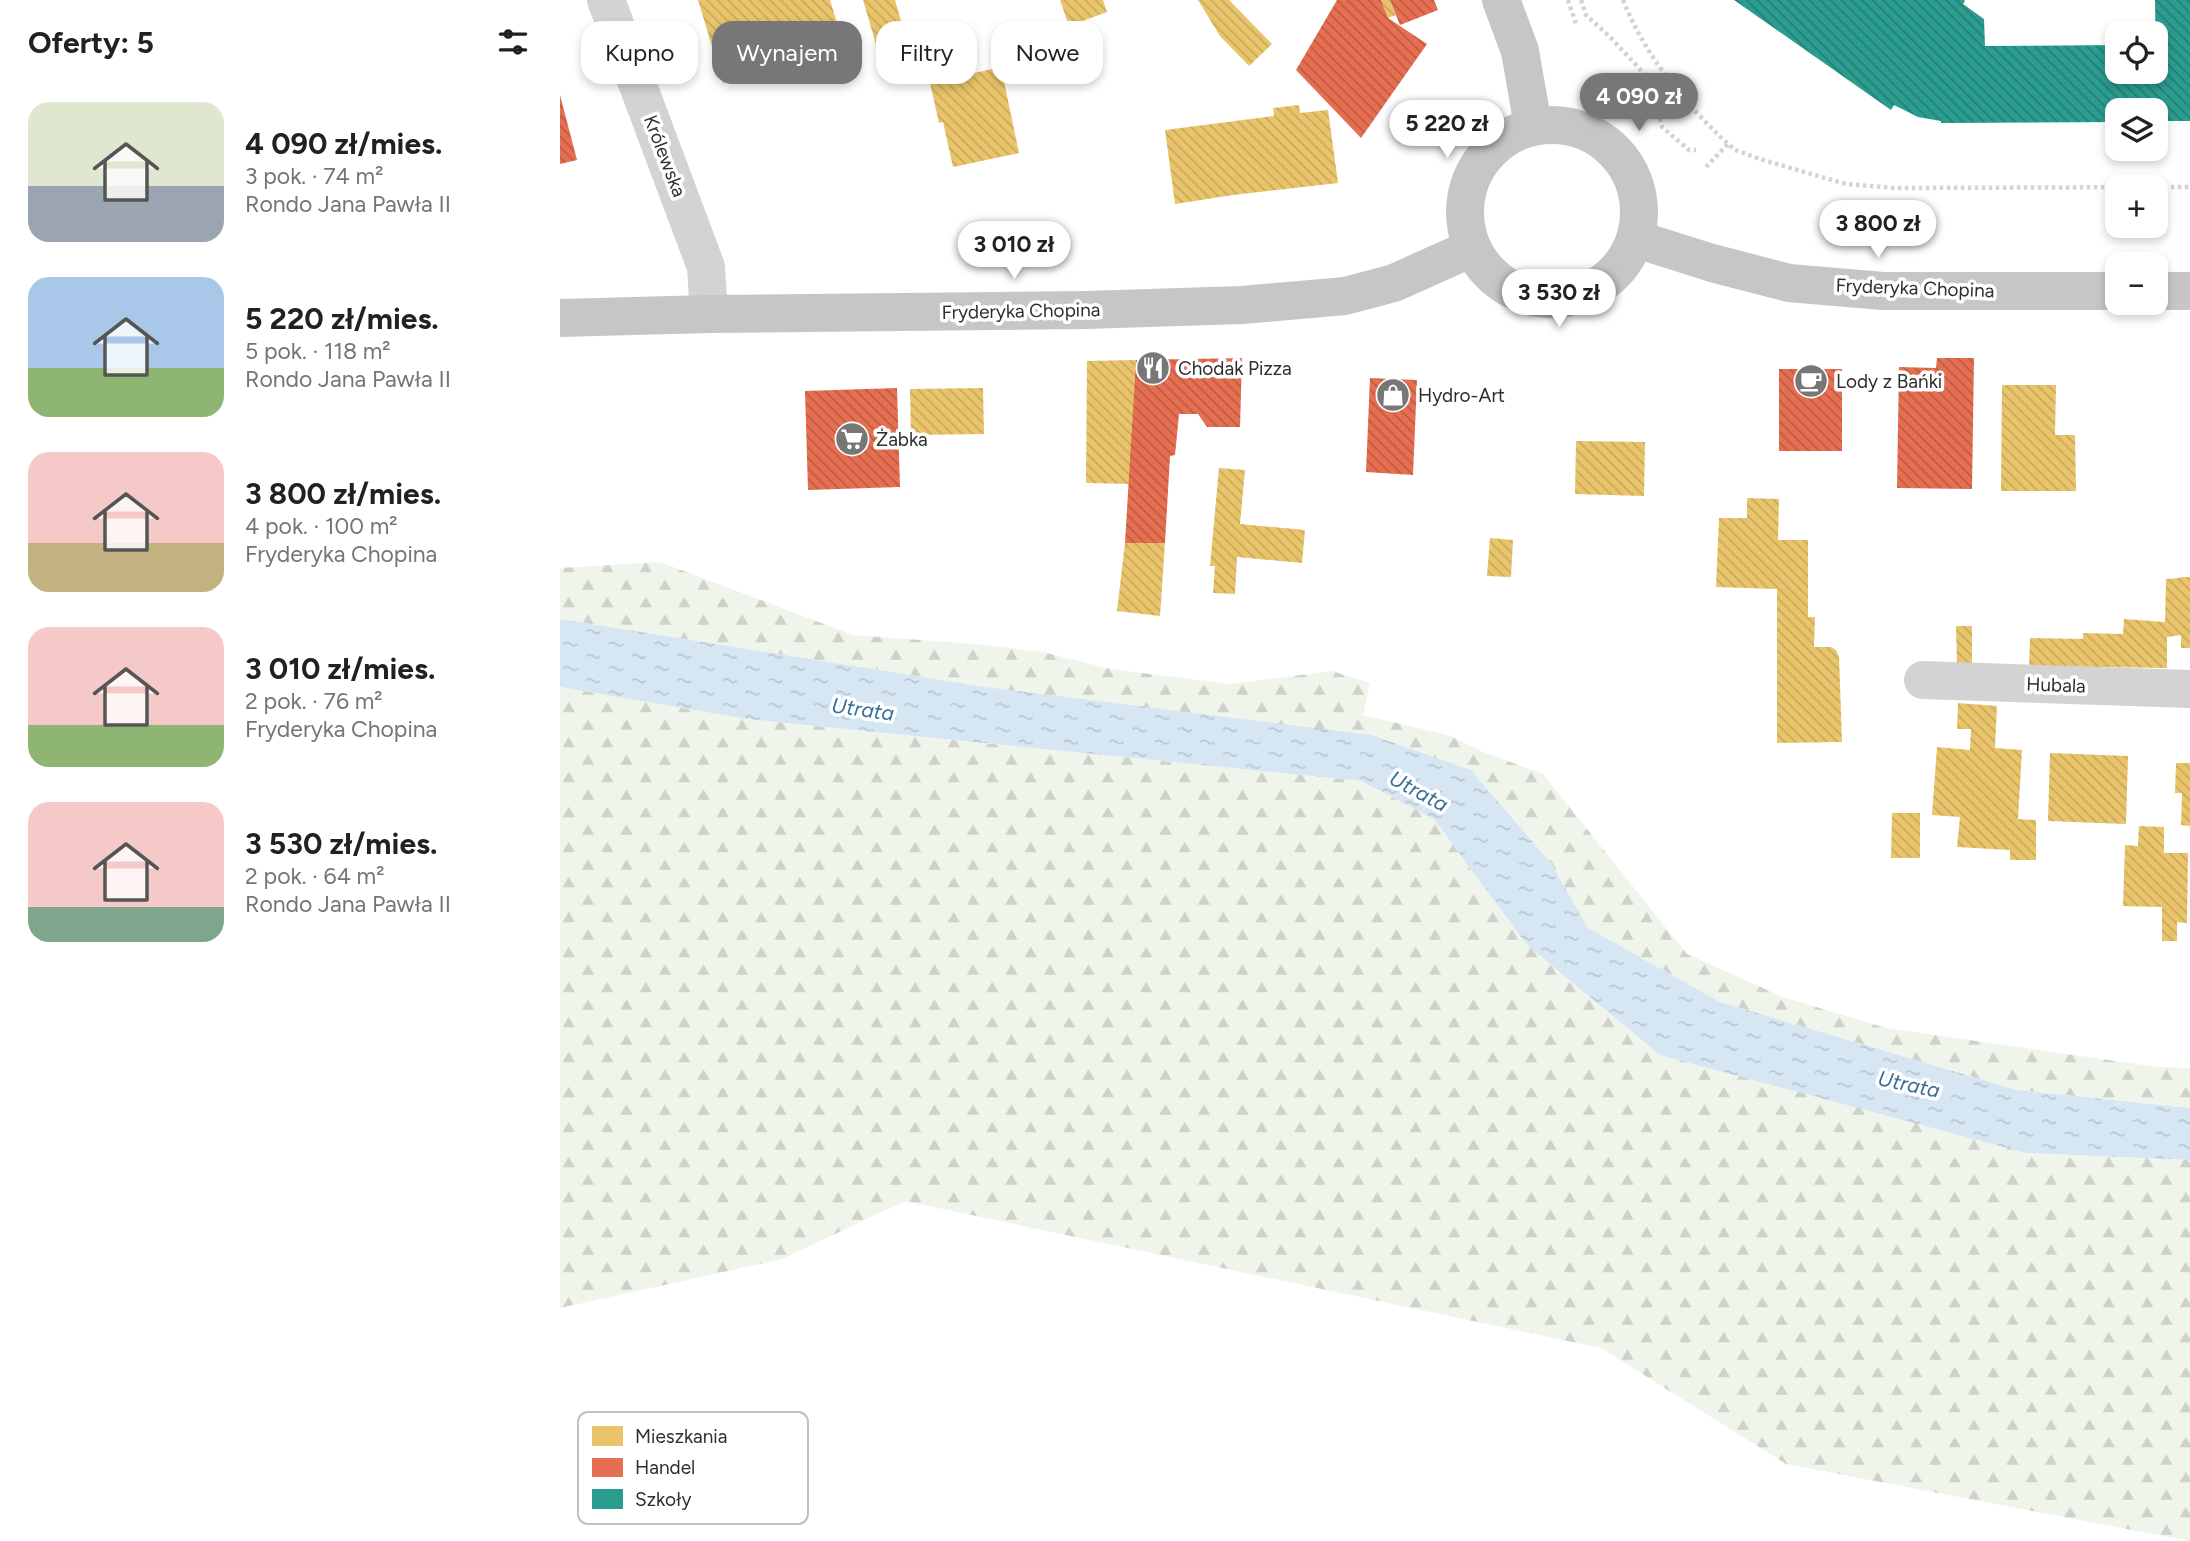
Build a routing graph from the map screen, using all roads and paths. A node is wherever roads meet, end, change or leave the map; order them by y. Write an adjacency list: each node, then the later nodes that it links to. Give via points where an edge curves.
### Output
1 (606, 0): 17 (street, Królewska, via 706,267)
2 (1501, 0): 7 (main road, via 1520,51)
3 (1568, 0): 6 (path)
4 (1581, 0): 9 (path, via 1586,15 1651,81 1662,127 1689,150)
5 (1623, 0): 8 (path, via 1668,80)
6 (1576, 24)
7 (1532, 126): 12 (main road, via 1578,128 1617,153 1638,193); 13 (main road, via 1498,143 1474,173 1464,210)
8 (1728, 145): 10 (path); 11 (path, via 1846,184 1895,188)
9 (1696, 150)
10 (1706, 167)
11 (2190, 187)
12 (1636, 239): 13 (main road, via 1614,274 1597,287 1557,299 1516,291 1483,266); 14 (main road, Fryderyka Chopina, via 1789,283 1883,290)
13 (1472, 248): 17 (main road, Fryderyka Chopina, via 1394,283 1345,296 1242,305)
14 (2105, 291)
15 (2168, 291): 16 (main road)
16 (2190, 291)
17 (709, 314): 18 (main road, Fryderyka Chopina)
18 (560, 318)
19 (1923, 680): 20 (street, Hubala)
20 (2190, 689)

